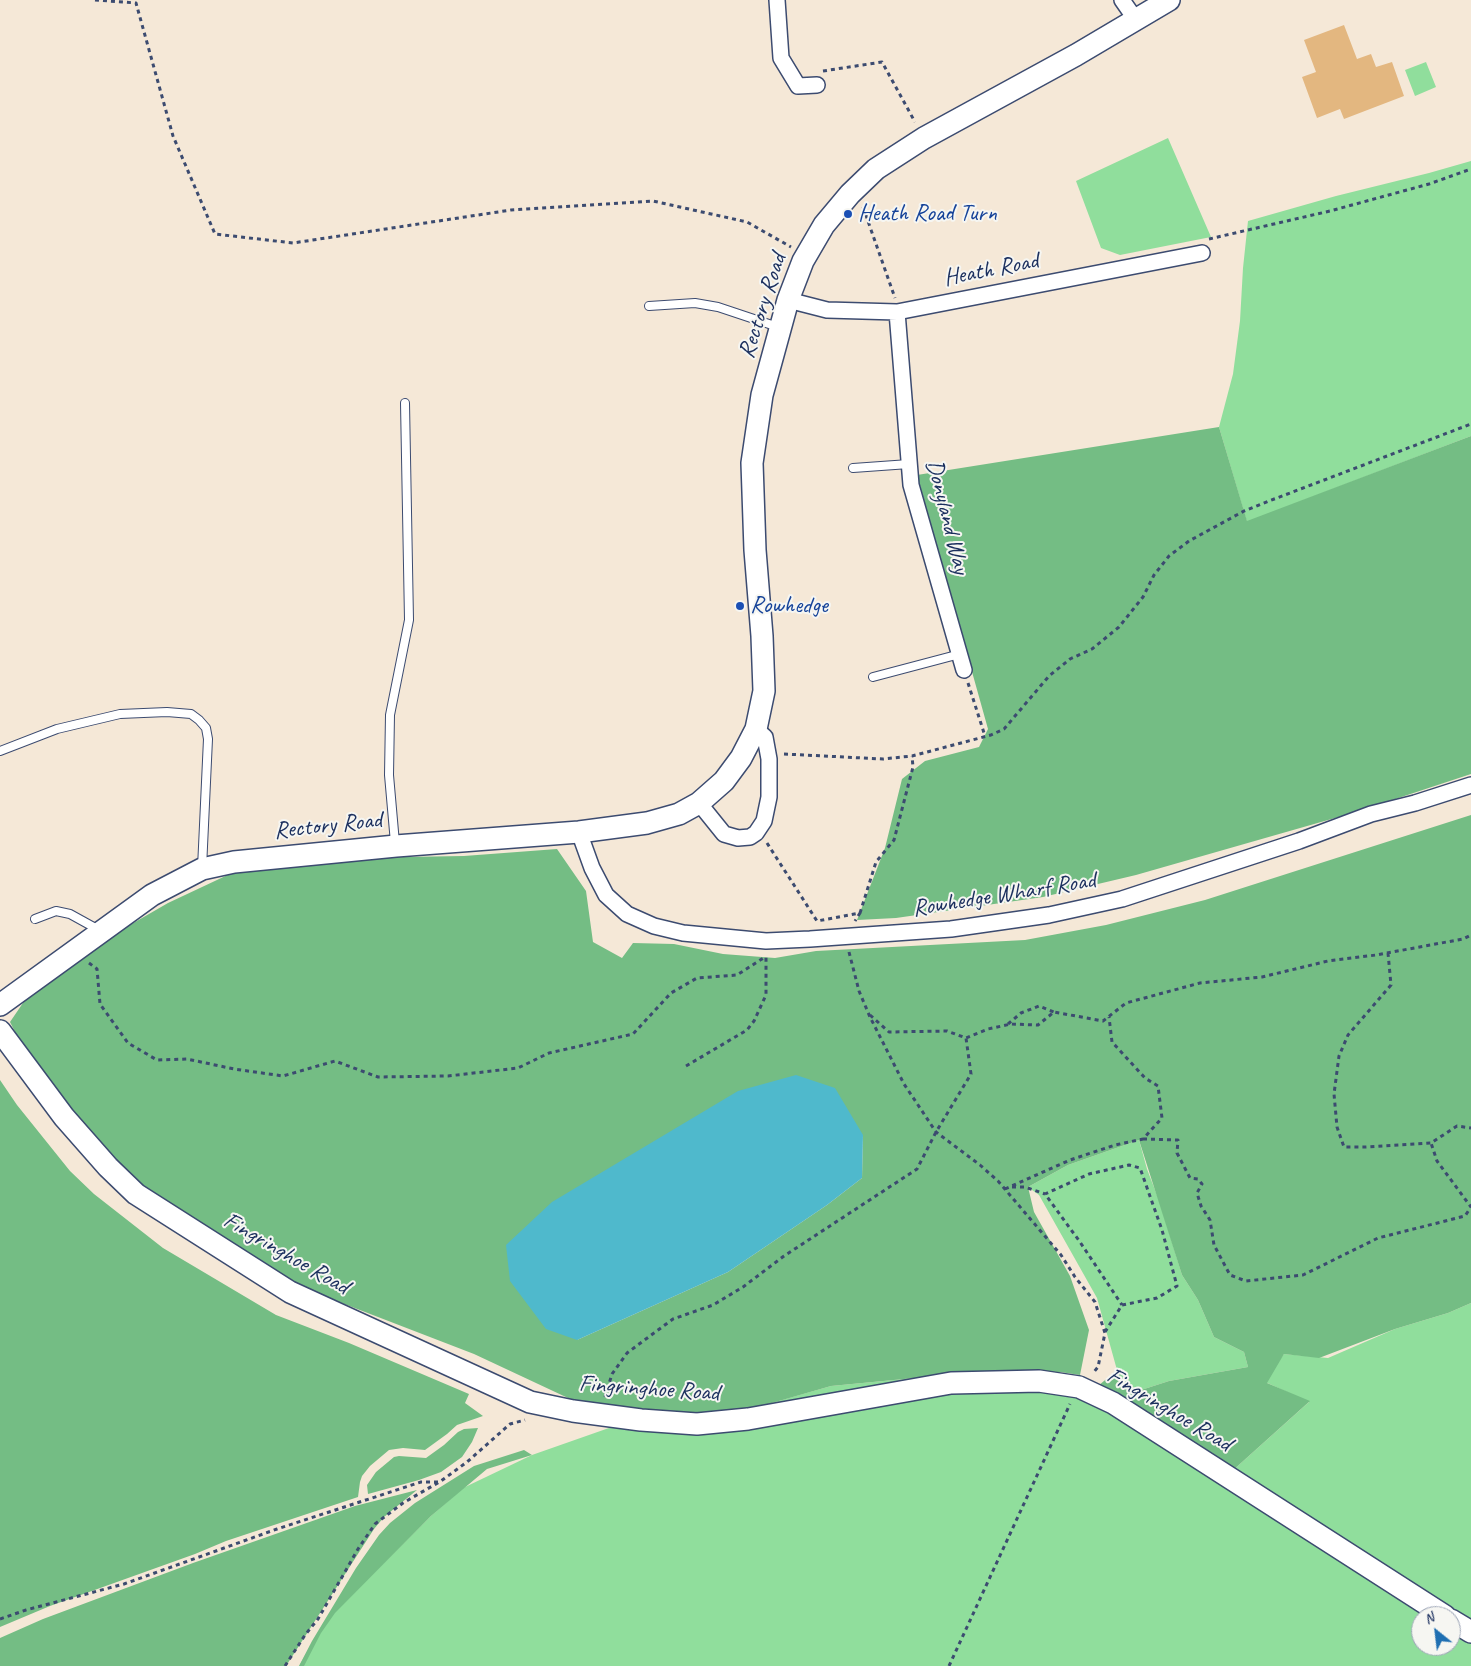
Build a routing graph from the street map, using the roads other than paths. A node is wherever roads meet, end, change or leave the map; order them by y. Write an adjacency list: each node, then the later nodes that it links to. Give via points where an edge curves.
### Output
1 (777, 0): 6 (street, via 781,58)
2 (1122, 0): 4 (street)
3 (1169, 0): 4 (street, Rectory Road)
4 (1136, 20): 9 (street, Rectory Road, via 924,138 876,170 824,225 806,256)
5 (817, 85): 6 (street)
6 (798, 86): 7 (street)
7 (791, 100)
8 (1202, 253): 11 (street, Heath Road)
9 (788, 300): 11 (street, Heath Road, via 827,310); 12 (street, Rectory Road)
10 (649, 306): 12 (lane, via 702,304)
11 (899, 312): 14 (street, Donyland Way)
12 (780, 328): 19 (street, Rectory Road, via 762,395 752,463 764,691)
13 (405, 403): 24 (lane, via 409,620 390,715 389,775)
14 (909, 464): 15 (lane); 16 (street, Donyland Way, via 911,485)
15 (854, 468)
16 (960, 654): 17 (street, Donyland Way); 18 (lane)
17 (964, 670)
18 (874, 677)
19 (756, 729): 22 (street, Rectory Road, via 724,781); 22 (street, via 765,737 769,797 764,821 758,830 750,837 724,834)
20 (0, 751): 25 (lane, via 58,729 120,714 191,714 206,728 208,739)
21 (1471, 786): 23 (street, Rowhedge Wharf Road, via 1371,814 1299,842 1122,899 1050,915 951,929 851,937 766,941 683,933 654,926 627,914 606,895)
22 (699, 803): 23 (street, Rectory Road, via 678,814 647,823)
23 (579, 832): 24 (street, Rectory Road)
24 (396, 846): 25 (street, Rectory Road, via 234,862)
25 (202, 869): 27 (street, Rectory Road, via 152,895)
26 (35, 919): 27 (lane, via 56,911 70,914)
27 (103, 932): 28 (street, Rectory Road)
28 (0, 1005)
29 (0, 1031): 30 (street, Fingringhoe Road, via 64,1117 136,1194 290,1292 530,1402 602,1415 697,1424 748,1419 951,1383 1039,1381 1079,1387 1113,1403)
30 (1429, 1606)

